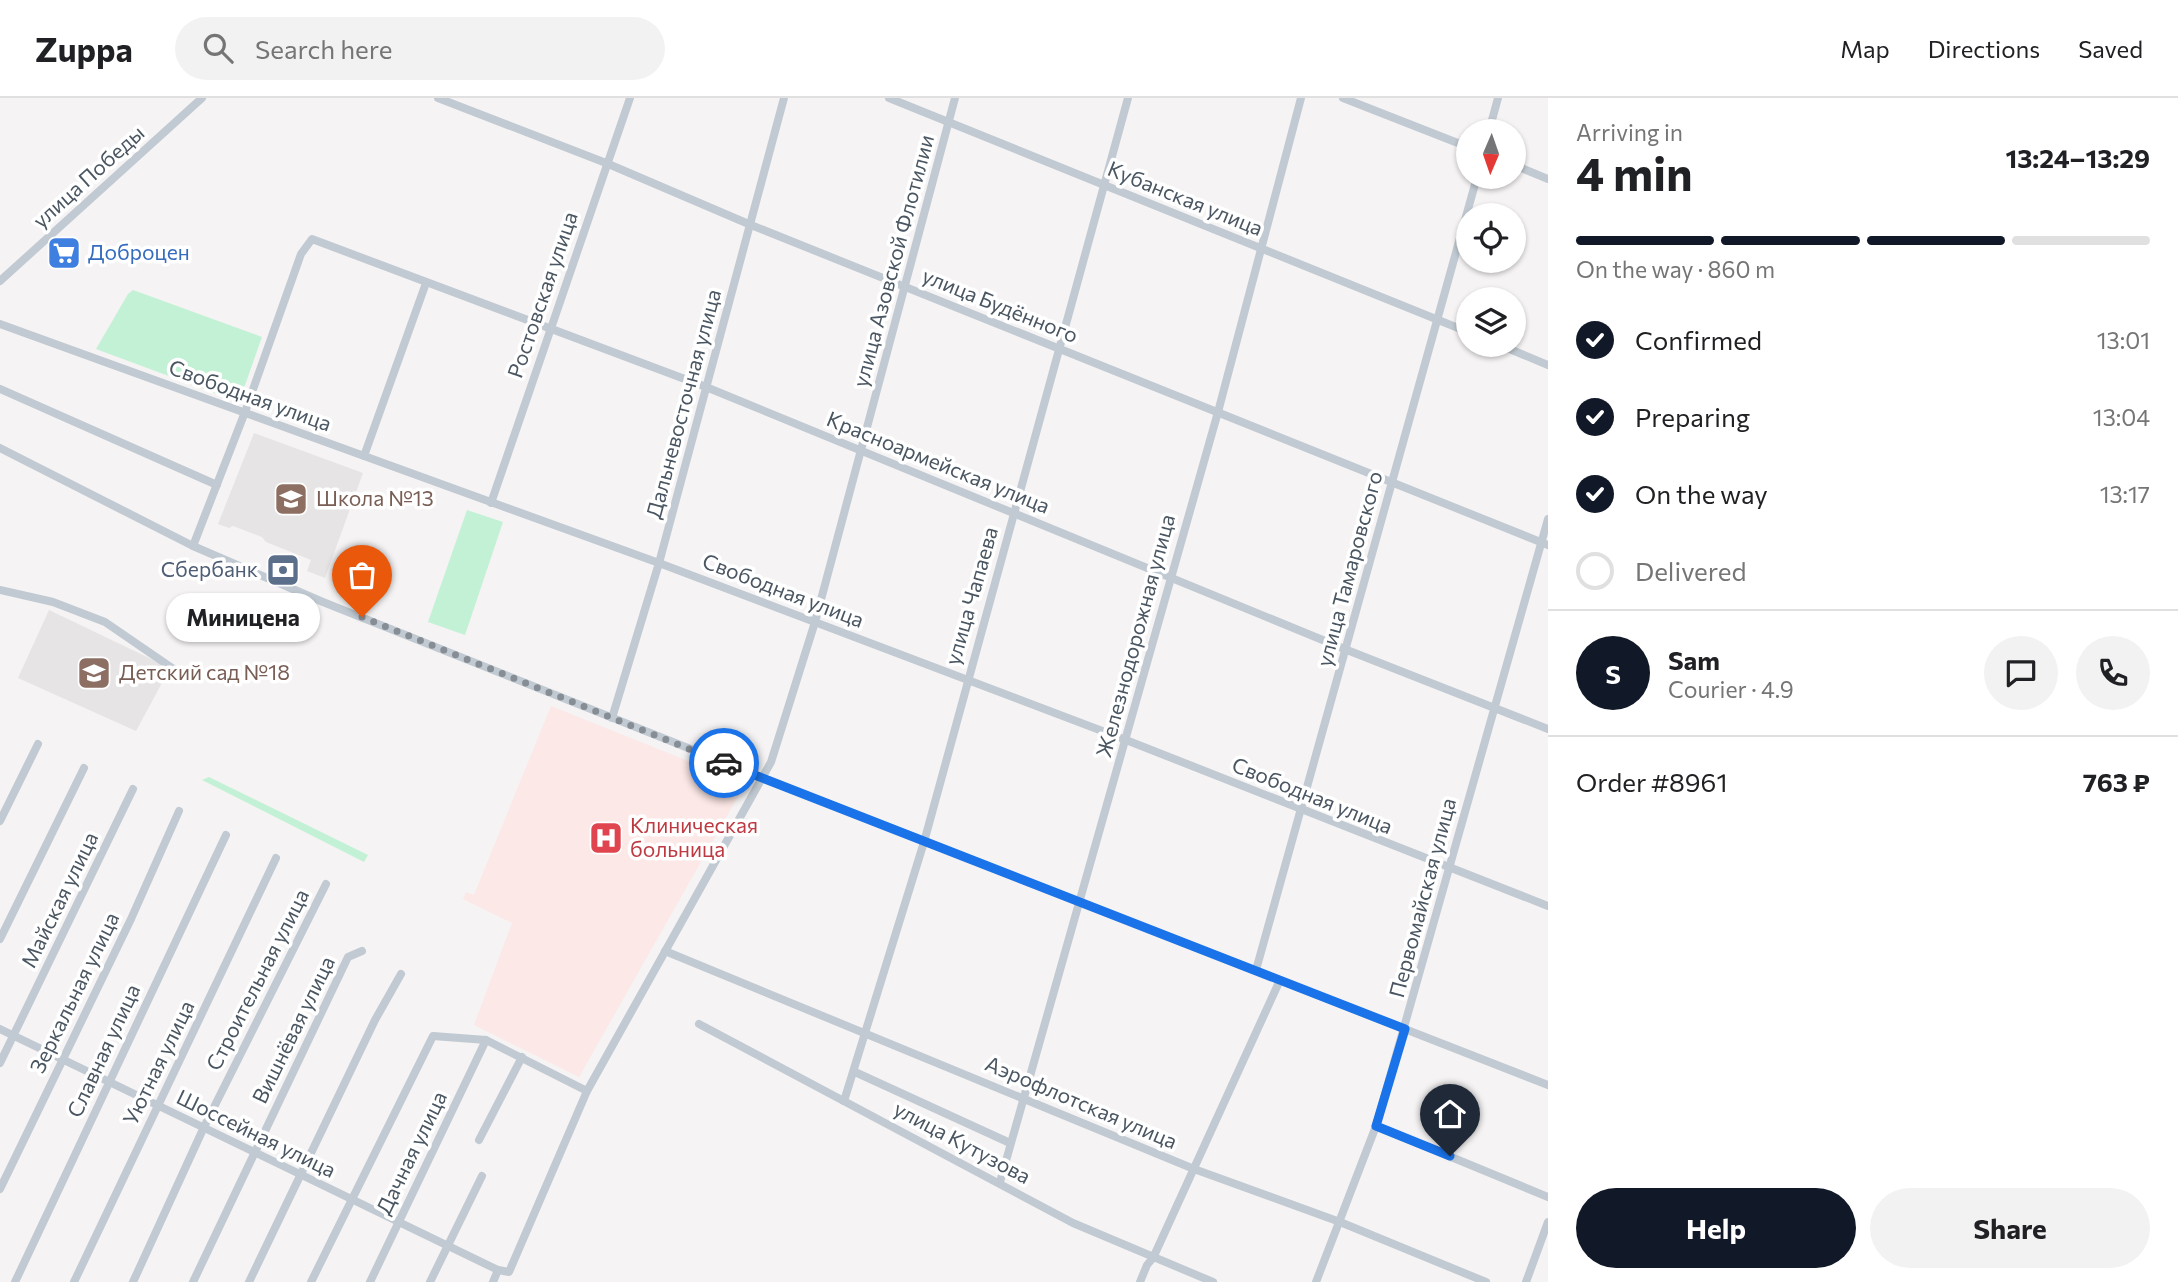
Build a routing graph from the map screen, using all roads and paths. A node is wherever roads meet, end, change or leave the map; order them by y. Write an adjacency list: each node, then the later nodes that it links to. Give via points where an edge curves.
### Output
1 (202, 98): 21 (street, улица Победы)
2 (439, 98): 14 (street, улица Будённого)
3 (630, 98): 14 (street, Ростовская улица)
4 (784, 98): 19 (street, Дальневосточная улица)
5 (889, 98): 12 (street, Кубанская улица)
6 (955, 98): 12 (street, улица Азовской Флотилии)
7 (1128, 98): 17 (street, улица Чапаева)
8 (1301, 98): 20 (street, Железнодорожная улица)
9 (1343, 98): 13 (street)
10 (1498, 98): 11 (street)
11 (1492, 119)
12 (949, 123): 17 (street, Кубанская улица); 23 (street, улица Азовской Флотилии)
13 (1456, 142)
14 (606, 163): 19 (street, улица Будённого); 27 (street, Ростовская улица)
15 (1526, 170): 16 (street)
16 (1548, 179)
17 (1105, 186): 20 (street, Кубанская улица); 28 (street, улица Чапаева)
18 (1474, 189): 24 (street, улица Тамаровского)
19 (751, 225): 23 (street, улица Будённого); 31 (street, Дальневосточная улица)
20 (1261, 248): 24 (street, Кубанская улица); 34 (street, Железнодорожная улица)
21 (0, 281)
22 (426, 283): 27 (street, Красноармейская улица); 33 (street, Красноармейская улица, via 312,239 301,254); 37 (street)
23 (905, 286): 28 (street, улица Будённого); 36 (street, улица Азовской Флотилии)
24 (1436, 318): 26 (street, Кубанская улица); 38 (street, улица Тамаровского)
25 (0, 324): 33 (street, Свободная улица)
26 (1456, 327)
27 (550, 330): 31 (street, Красноармейская улица); 40 (street, Ростовская улица)
28 (1059, 349): 34 (street, улица Будённого); 41 (street, улица Чапаева)
29 (1526, 356): 30 (street)
30 (1548, 365)
31 (706, 387): 36 (street, Красноармейская улица); 45 (street, Дальневосточная улица)
32 (0, 389): 39 (street)
33 (245, 412): 37 (street, Свободная улица); 39 (street)
34 (1218, 412): 38 (street, улица Будённого); 46 (street, Железнодорожная улица)
35 (0, 448): 44 (street)
36 (863, 452): 41 (street, Красноармейская улица); 48 (street, улица Азовской Флотилии)
37 (364, 456): 40 (street, Свободная улица)
38 (1391, 482): 43 (street, улица Будённого); 49 (street, улица Тамаровского)
39 (217, 485): 44 (street)
40 (491, 503): 45 (street, Свободная улица)
41 (1014, 511): 46 (street, Красноармейская улица); 51 (street, улица Чапаева)
42 (1548, 519): 43 (street, Первомайская улица)
43 (1544, 543): 52 (street, Первомайская улица)
44 (193, 546): 53 (street)
45 (659, 563): 48 (street, Свободная улица); 53 (street, Дальневосточная улица)
46 (1170, 577): 49 (street, Красноармейская улица); 55 (street, Железнодорожная улица)
47 (0, 590): 50 (street, via 53,602 105,622)
48 (815, 622): 51 (street, Свободная улица); 58 (street, улица Азовской Флотилии)
49 (1347, 649): 52 (street, Красноармейская улица); 61 (street, улица Тамаровского)
50 (175, 670)
51 (967, 680): 55 (street, Свободная улица); 64 (street, улица Чапаева)
52 (1494, 707): 54 (street, Красноармейская улица); 66 (street, Первомайская улица)
53 (612, 718): 58 (street)
54 (1548, 729)
55 (1126, 740): 61 (street, Свободная улица); 68 (street, Железнодорожная улица)
56 (38, 744): 62 (street)
57 (84, 768): 70 (street)
58 (763, 778): 64 (street); 72 (street, улица Азовской Флотилии)
59 (133, 789): 80 (street, Майская улица)
60 (179, 811): 83 (street, Зеркальная улица)
61 (1301, 811): 66 (street, Свободная улица); 73 (street, улица Тамаровского)
62 (0, 821)
63 (226, 835): 86 (street, Славная улица)
64 (924, 842): 68 (street); 79 (street, улица Чапаева)
65 (276, 859): 91 (street, Уютная улица)
66 (1450, 868): 69 (street, Свободная улица); 78 (street, Первомайская улица)
67 (326, 884): 93 (street, Строительная улица)
68 (1079, 902): 73 (street); 89 (street, Железнодорожная улица)
69 (1548, 906)
70 (0, 939)
71 (362, 951): 96 (street, Вишнёвая улица, via 348,957)
72 (665, 951): 79 (street, Аэрофлотская улица); 88 (street, улица Азовской Флотилии)
73 (1256, 970): 75 (street)
74 (401, 974): 98 (street)
75 (1280, 979): 78 (street); 97 (street)
76 (699, 1024): 90 (street, улица Кутузова)
77 (0, 1029): 80 (street, Шоссейная улица)
78 (1405, 1029): 87 (street); 92 (street, Первомайская улица)
79 (865, 1034): 85 (street, улица Чапаева); 89 (street, Аэрофлотская улица)
80 (13, 1035): 83 (street, Шоссейная улица); 84 (street, Майская улица)
81 (486, 1040): 82 (street); 103 (street, via 433,1036); 104 (street, Дачная улица)
82 (522, 1057): 88 (street); 94 (street)
83 (62, 1058): 86 (street, Шоссейная улица); 101 (street, Зеркальная улица)
84 (0, 1063)
85 (855, 1072): 90 (street, улица Чапаева); 95 (street)
86 (108, 1083): 91 (street, Шоссейная улица); 110 (street, Славная улица)
87 (1548, 1085)
88 (589, 1088): 109 (street, via 509,1272)
89 (1023, 1097): 95 (street, Железнодорожная улица); 97 (street, Аэрофлотская улица)
90 (844, 1101): 100 (street, улица Кутузова)
91 (156, 1106): 93 (street, Шоссейная улица); 111 (street, Уютная улица)
92 (1376, 1126): 102 (street); 105 (street, Первомайская улица)
93 (204, 1127): 96 (street, Шоссейная улица); 112 (street, Строительная улица)
94 (479, 1140)
95 (1010, 1143): 100 (street, Железнодорожная улица)
96 (254, 1152): 98 (street, Шоссейная улица); 113 (street, Вишнёвая улица)
97 (1194, 1169): 105 (street, Аэрофлотская улица); 108 (street)
98 (302, 1176): 103 (street, Шоссейная улица); 114 (street)
99 (482, 1176): 107 (street)
100 (1000, 1182): 108 (street, улица Кутузова, via 1073,1223)
101 (0, 1189)
102 (1548, 1196)
103 (351, 1199): 104 (street, Шоссейная улица); 115 (street)
104 (399, 1222): 107 (street, Шоссейная улица); 116 (street, Дачная улица)
105 (1340, 1222): 121 (street, Первомайская улица); 122 (street, Аэрофлотская улица)
106 (1548, 1222): 123 (street)
107 (447, 1246): 109 (street, Шоссейная улица); 117 (street)
108 (1153, 1258): 119 (street); 120 (street, улица Кутузова)
109 (498, 1270): 118 (street)
110 (15, 1282)
111 (74, 1282)
112 (133, 1282)
113 (193, 1282)
114 (249, 1282)
115 (312, 1282)
116 (370, 1282)
117 (429, 1282)
118 (493, 1282)
119 (1140, 1282)
120 (1213, 1282)
121 (1316, 1282)
122 (1486, 1282)
123 (1526, 1282)

